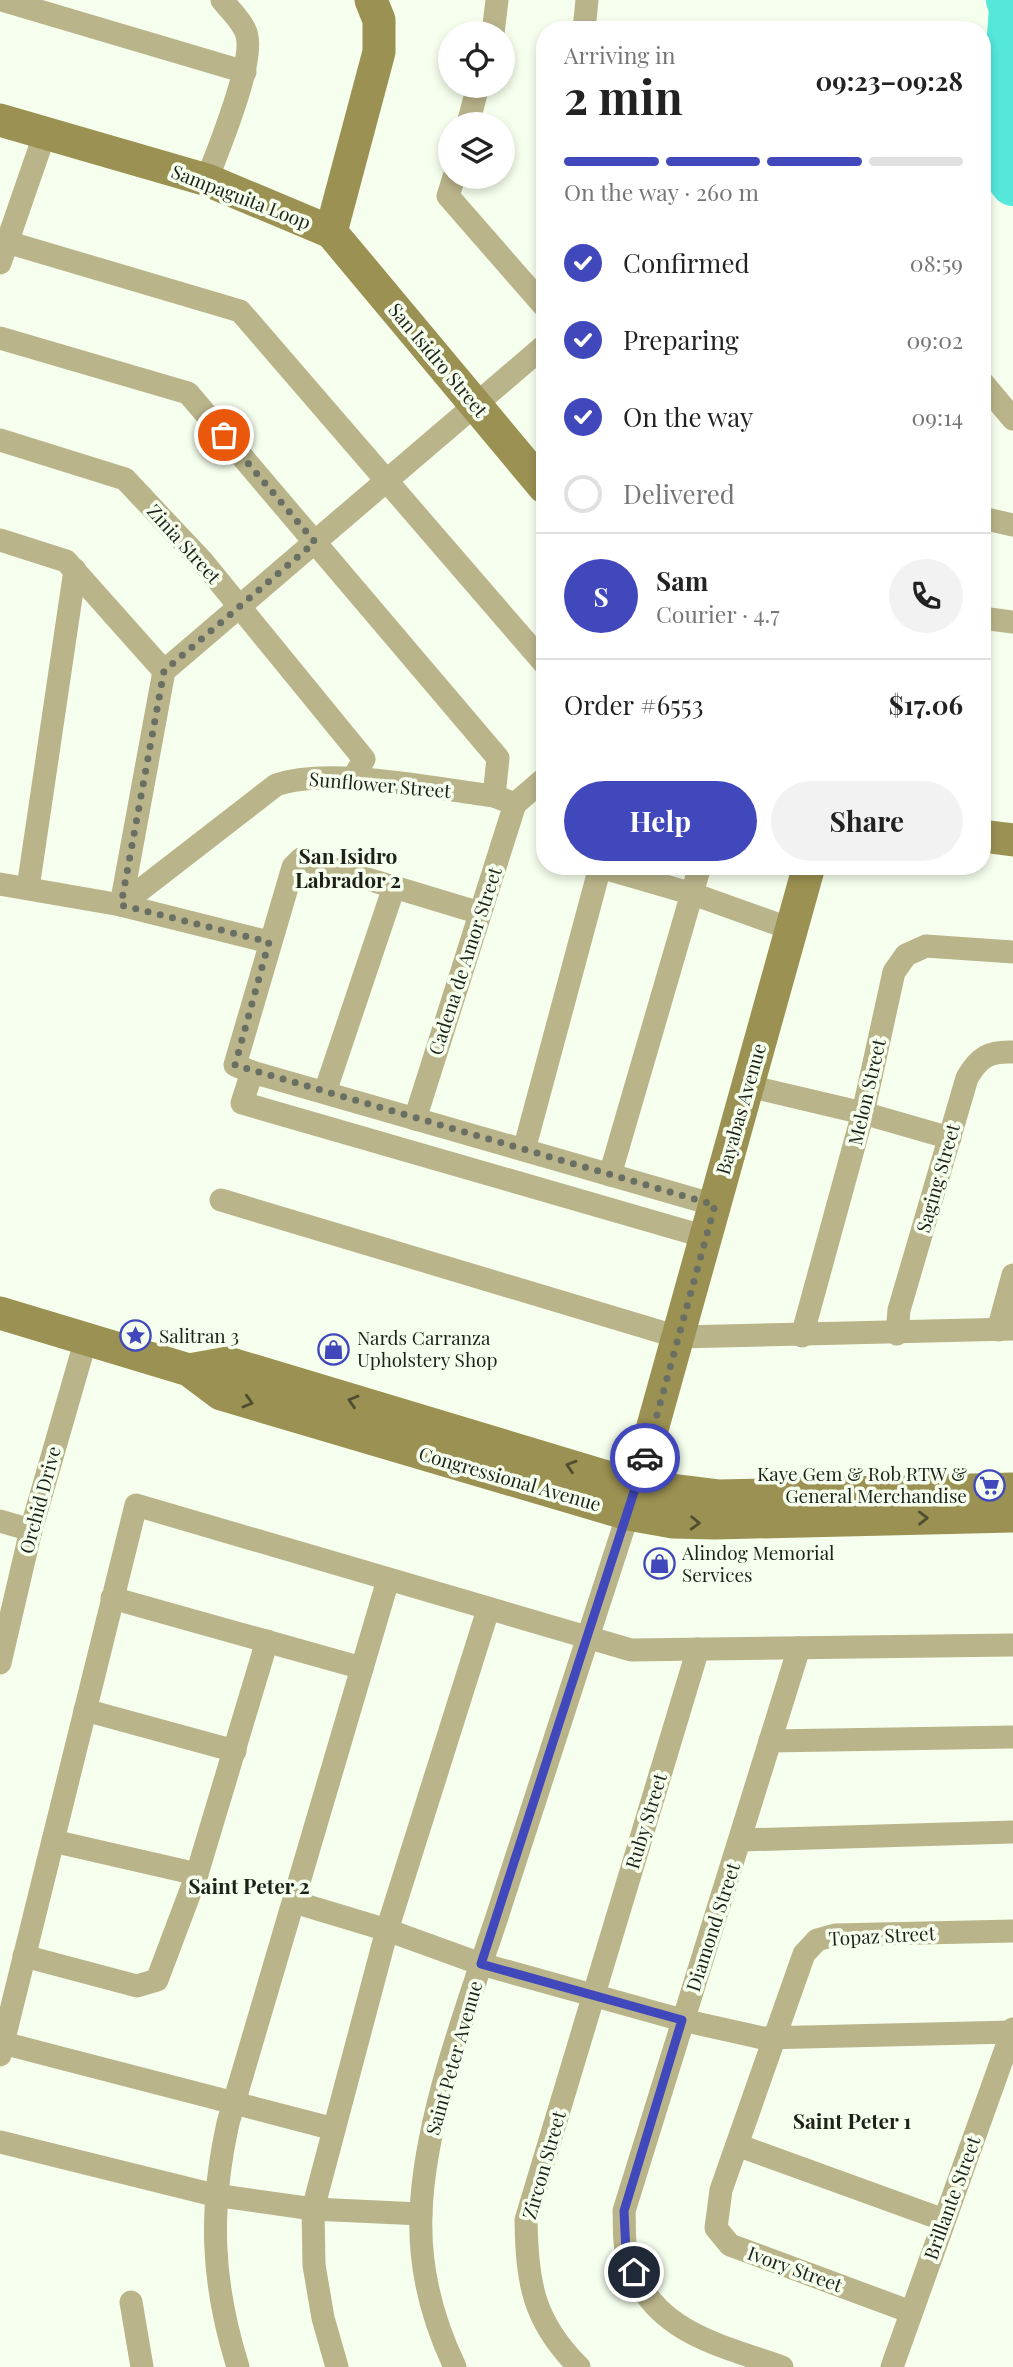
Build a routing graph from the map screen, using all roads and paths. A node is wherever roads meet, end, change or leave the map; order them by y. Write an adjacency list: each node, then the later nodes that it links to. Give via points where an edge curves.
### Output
1 (2, 0): 8 (street)
2 (222, 0): 8 (street, via 246,31)
3 (371, 0): 13 (street, Sampaguita Loop, via 379,20 379,52)
4 (497, 0): 6 (street)
5 (587, 0): 7 (street)
6 (494, 21)
7 (585, 21)
8 (245, 72): 11 (street)
9 (0, 120): 10 (street, Sampaguita Loop)
10 (45, 133): 11 (street, Sampaguita Loop); 14 (street)
11 (207, 180): 13 (street, Sampaguita Loop)
12 (451, 189): 15 (street, via 449,196)
13 (331, 232): 19 (street, San Isidro Street)
14 (2, 248): 23 (street, via 240,311)
15 (536, 297)
16 (0, 338): 27 (street, Cadena de Amor Street, via 188,393)
17 (536, 353): 19 (street)
18 (991, 393): 20 (street)
19 (475, 405): 22 (street, San Isidro Street); 23 (street)
20 (1013, 419)
21 (0, 440): 29 (street, Zinia Street, via 125,479)
22 (536, 477)
23 (386, 481): 27 (street); 32 (street)
24 (991, 521): 25 (street)
25 (1013, 525)
26 (0, 540): 28 (street, via 66,561)
27 (315, 542): 29 (street); 36 (street, Cadena de Amor Street, via 498,758)
28 (75, 570): 33 (street); 44 (street)
29 (239, 606): 33 (street); 34 (street, Zinia Street, via 364,759)
30 (991, 619): 31 (street)
31 (1013, 622)
32 (536, 654)
33 (164, 671): 47 (street)
34 (353, 779): 36 (street, Sunflower Street); 47 (street, Sunflower Street, via 294,779 276,785)
35 (536, 783): 36 (street)
36 (504, 800): 48 (street, Cadena de Amor Street)
37 (991, 837): 38 (street)
38 (1013, 840)
39 (598, 875): 59 (street)
40 (628, 875): 46 (street)
41 (698, 875): 46 (street)
42 (806, 875): 49 (street, Bayabas Avenue)
43 (0, 884): 44 (street)
44 (28, 887): 47 (street)
45 (394, 887): 48 (street); 50 (street, via 301,859 293,867); 55 (street)
46 (693, 894): 49 (street); 60 (street)
47 (121, 905): 50 (street)
48 (480, 914): 57 (street, Cadena de Amor Street)
49 (791, 929): 54 (street, Bayabas Avenue)
50 (269, 942): 53 (street, via 235,1065)
51 (1013, 952): 56 (street, Melon Street, via 926,946 906,955 894,972)
52 (1013, 1052): 58 (street, Saging Street, via 994,1052 977,1060)
53 (252, 1072): 55 (street); 63 (street, via 242,1103)
54 (748, 1086): 56 (street); 62 (street, Bayabas Avenue)
55 (325, 1092): 57 (street)
56 (863, 1113): 58 (street); 68 (street, Melon Street)
57 (415, 1119): 59 (street)
58 (950, 1139): 67 (street, Saging Street, via 899,1310)
59 (524, 1150): 60 (street)
60 (610, 1175): 62 (street)
61 (221, 1200): 69 (street)
62 (715, 1205): 63 (street, Bayabas Avenue)
63 (706, 1237): 69 (street, Bayabas Avenue)
64 (1013, 1275): 66 (street)
65 (0, 1313): 70 (street, Congressional Avenue)
66 (1006, 1330): 67 (street)
67 (897, 1334): 68 (street)
68 (802, 1336): 69 (street)
69 (678, 1337): 72 (street, Bayabas Avenue)
70 (86, 1339): 72 (street, Congressional Avenue, via 189,1370 221,1394); 75 (street, Orchid Drive)
71 (1013, 1489): 72 (street, Congressional Avenue)
72 (632, 1500): 73 (street, Congressional Avenue, one-way to 73, via 673,1522); 79 (street, Saint Peter Avenue)
73 (1013, 1516)
74 (0, 1521): 75 (street)
75 (31, 1530): 84 (street, Orchid Drive)
76 (388, 1580): 77 (street, via 135,1505); 78 (street); 85 (street)
77 (112, 1598): 80 (street); 86 (street)
78 (488, 1610): 79 (street); 95 (street)
79 (588, 1639): 83 (street, via 631,1650); 98 (street, Saint Peter Avenue)
80 (267, 1641): 85 (street); 89 (street)
81 (1013, 1645): 82 (street)
82 (799, 1648): 83 (street); 88 (street, Diamond Street)
83 (698, 1649): 99 (street, Ruby Street)
84 (0, 1663)
85 (362, 1668): 94 (street)
86 (85, 1710): 89 (street); 92 (street)
87 (1013, 1737): 88 (street)
88 (770, 1741): 91 (street, Diamond Street)
89 (235, 1751): 93 (street)
90 (1013, 1832): 91 (street)
91 (741, 1840): 100 (street, Diamond Street)
92 (53, 1841): 93 (street); 97 (street)
93 (197, 1874): 97 (street, via 157,1980 137,1986)
94 (293, 1902): 95 (street); 104 (street)
95 (387, 1930): 98 (street); 105 (street)
96 (1013, 1931): 102 (street, Topaz Street, via 835,1935 817,1940 804,1954)
97 (24, 1956): 103 (street)
98 (481, 1964): 99 (street); 110 (street, Saint Peter Avenue, via 429,2138)
99 (594, 1993): 100 (street); 118 (street, Zircon Street, via 526,2220 526,2267 537,2310 559,2347)
100 (682, 2020): 102 (street); 119 (street, Diamond Street, via 624,2211 626,2253 642,2290 691,2335)
101 (1013, 2030): 102 (street); 111 (street, Brillante Street)
102 (775, 2038): 107 (street, Ivory Street)
103 (1, 2049): 104 (street)
104 (234, 2101): 105 (street); 108 (street)
105 (334, 2129): 109 (street)
106 (0, 2142): 108 (street)
107 (737, 2145): 111 (street); 113 (street, Ivory Street, via 715,2215 716,2228 730,2245)
108 (215, 2195): 109 (street); 115 (street, via 214,2248)
109 (313, 2208): 110 (street); 116 (street, via 314,2265)
110 (421, 2214): 117 (street, Saint Peter Avenue, via 429,2300)
111 (944, 2220): 113 (street, Brillante Street)
112 (131, 2302): 114 (street)
113 (911, 2312): 120 (street, Brillante Street)
114 (142, 2367)
115 (238, 2367)
116 (337, 2367)
117 (455, 2367)
118 (579, 2367)
119 (782, 2367)
120 (892, 2367)

